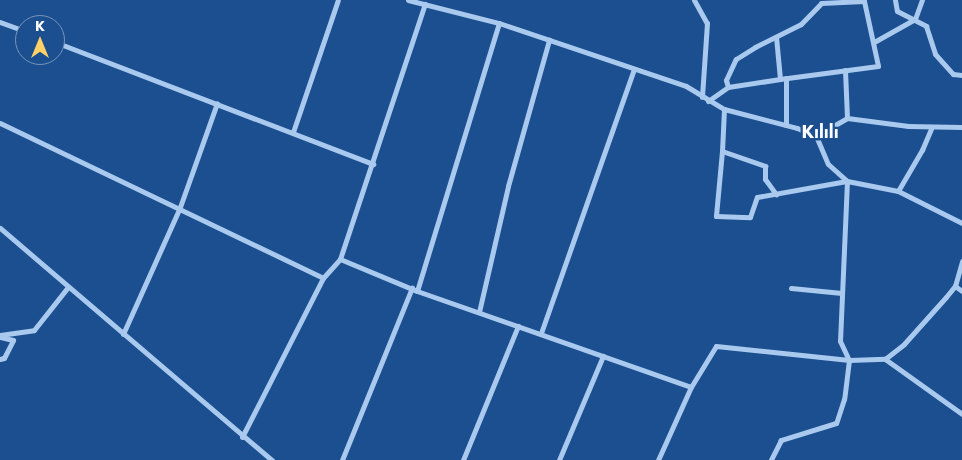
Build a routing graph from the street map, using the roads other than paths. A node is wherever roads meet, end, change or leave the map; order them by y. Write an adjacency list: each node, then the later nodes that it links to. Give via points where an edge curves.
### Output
1 (338, 0): 30 (street)
2 (408, 0): 7 (street)
3 (694, 0): 21 (street, via 707,24)
4 (895, 0): 8 (street, via 897,11)
5 (922, 0): 8 (street)
6 (821, 2): 12 (street, via 801,24); 14 (street, via 864,1)
7 (425, 4): 10 (street); 33 (street)
8 (915, 19): 14 (street); 18 (street, via 926,26 935,54 953,74)
9 (0, 22): 11 (street)
10 (499, 23): 13 (street); 46 (street)
11 (15, 27)
12 (776, 37): 19 (street); 20 (street, via 736,59 726,80)
13 (550, 40): 16 (street); 49 (street, via 508,186)
14 (874, 42): 17 (street, via 878,66)
15 (65, 46): 23 (street)
16 (634, 69): 21 (street, via 686,86); 51 (street)
17 (845, 70): 19 (street); 25 (street)
18 (962, 75)
19 (783, 79): 20 (street); 27 (street)
20 (728, 87): 22 (street)
21 (702, 97): 22 (street)
22 (708, 101): 24 (street)
23 (217, 103): 30 (street); 37 (street)
24 (724, 109): 27 (street); 32 (street)
25 (846, 118): 28 (street); 31 (street)
26 (0, 123): 37 (street)
27 (786, 125): 31 (street)
28 (932, 127): 29 (street); 35 (street)
29 (962, 128)
30 (293, 132): 33 (street)
31 (816, 136): 34 (street, via 828,164)
32 (722, 152): 36 (street, via 765,166 765,179); 36 (street, via 716,216 750,217 757,197)
33 (373, 164): 40 (street)
34 (847, 181): 35 (street); 36 (street); 48 (street)
35 (898, 191): 38 (street)
36 (776, 194)
37 (180, 207): 42 (street); 52 (street)
38 (962, 222)
39 (0, 228): 44 (street)
40 (340, 260): 42 (street); 46 (street)
41 (962, 261): 43 (street)
42 (323, 278): 60 (street)
43 (955, 286): 47 (street); 56 (street, via 904,344)
44 (68, 287): 52 (street); 53 (street, via 34,330)
45 (791, 288): 48 (street)
46 (414, 290): 49 (street); 62 (street)
47 (962, 292)
48 (842, 293): 57 (street, via 840,341)
49 (479, 312): 50 (street)
50 (518, 326): 51 (street); 63 (street)
51 (541, 333): 54 (street)
52 (124, 334): 60 (street)
53 (0, 336): 55 (street, via 13,340 4,358)
54 (603, 356): 58 (street); 64 (street)
55 (0, 359)
56 (885, 359): 57 (street); 59 (street)
57 (849, 360): 58 (street, via 716,346); 66 (street, via 844,399 836,423 781,440)
58 (691, 387): 65 (street)
59 (962, 414)
60 (242, 437): 61 (street)
61 (272, 460)
62 (342, 460)
63 (463, 460)
64 (559, 460)
65 (658, 460)
66 (771, 460)

